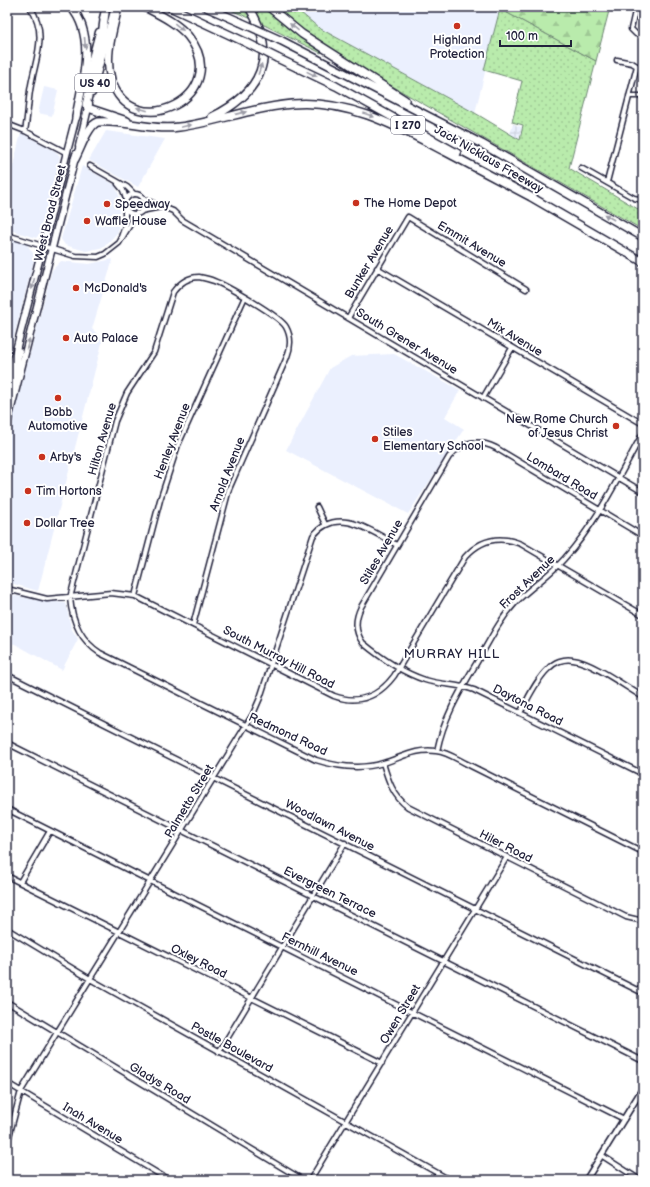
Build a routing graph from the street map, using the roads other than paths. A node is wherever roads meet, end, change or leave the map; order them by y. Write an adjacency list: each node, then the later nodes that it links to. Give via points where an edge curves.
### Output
1 (30, 7): 21 (street, via 38,21 41,41 31,84)
2 (71, 7): 17 (highway, one-way to 17, via 81,26 86,47)
3 (114, 7): 16 (main road, West Broad Street / US 40)
4 (118, 7): 5 (highway, one-way to 4, via 168,19 188,35 194,44 199,62 198,80 191,93 174,107 158,112 142,110 128,103 112,83 109,45)
5 (146, 7)
6 (170, 7): 31 (highway, Jack Nicklaus Freeway / I 270, one-way to 31, bridge, via 336,86)
7 (206, 7): 22 (highway, Jack Nicklaus Freeway / I 270, bridge, via 280,40)
8 (249, 7): 18 (highway, one-way to 8, via 241,99 258,77 264,42 260,27)
9 (269, 7): 22 (highway, one-way to 9, via 375,82 302,34)
10 (636, 7): 12 (street, via 633,32)
11 (105, 10): 16 (highway, via 86,105); 17 (main road, West Broad Street / US 40)
12 (643, 35)
13 (616, 60): 14 (street, via 637,66)
14 (629, 96): 15 (street); 28 (street)
15 (643, 96)
16 (88, 108): 20 (highway); 24 (main road, West Broad Street / US 40)
17 (76, 117): 23 (main road, West Broad Street / US 40)
18 (203, 122): 20 (highway, one-way to 18, via 179,127); 31 (highway, one-way to 31, via 294,103 342,107 393,125)
19 (7, 124): 21 (street)
20 (140, 126): 24 (highway, via 102,121 94,123 90,126 84,145)
21 (25, 131): 23 (street)
22 (482, 144): 39 (highway, Jack Nicklaus Freeway / I 270, one-way to 22)
23 (67, 153): 41 (main road, West Broad Street / US 40)
24 (75, 159): 42 (main road, West Broad Street / US 40)
25 (90, 166): 27 (street)
26 (581, 168): 28 (street)
27 (113, 180): 29 (street); 30 (street, via 123,190)
28 (607, 182): 33 (street, via 634,198)
29 (134, 194): 30 (street); 32 (street)
30 (126, 199): 34 (street)
31 (535, 199): 43 (highway, Jack Nicklaus Freeway / I 270)
32 (143, 200): 35 (street, South Grener Avenue); 36 (street, via 144,207)
33 (643, 200)
34 (125, 207): 36 (street, via 131,213); 40 (street, via 124,226)
35 (162, 207): 36 (street); 47 (street, South Grener Avenue, via 173,211 182,220)
36 (139, 212): 40 (street)
37 (408, 217): 44 (street, Bunker Avenue); 45 (street, Emmit Avenue)
38 (7, 235): 41 (street)
39 (643, 237)
40 (119, 243): 42 (street, via 105,254 90,258)
41 (43, 246): 42 (street); 48 (main road, West Broad Street / US 40, one-way to 48)
42 (53, 249): 52 (main road, West Broad Street / US 40, one-way to 42)
43 (643, 262)
44 (377, 268): 47 (street, Bunker Avenue); 49 (street, Mix Avenue)
45 (526, 289)
46 (244, 299): 66 (street, Henley Avenue, via 173,459); 67 (street, Hilton Avenue, via 212,280 199,278 180,284 173,292 154,352 119,410); 69 (street, Arnold Avenue, via 280,319 289,334 290,344 287,357 236,469)
47 (348, 318): 51 (street, South Grener Avenue)
48 (17, 348): 50 (main road, West Broad Street / US 40); 52 (main road, via 19,352 10,396)
49 (512, 348): 51 (street); 54 (street, Mix Avenue)
50 (7, 385)
51 (484, 398): 57 (street, South Grener Avenue)
52 (11, 408): 53 (main road, West Broad Street / US 40)
53 (7, 424)
54 (643, 424)
55 (643, 433): 57 (street, Frost Avenue)
56 (467, 443): 60 (street, Lombard Road, via 485,443 496,448); 63 (street, Stiles Avenue, via 449,457)
57 (618, 477): 58 (street, South Grener Avenue); 60 (street, Frost Avenue)
58 (643, 492)
59 (317, 507): 61 (street)
60 (599, 510): 62 (street, Lombard Road); 64 (street, Frost Avenue)
61 (324, 524): 63 (street, via 347,521); 70 (street, Palmetto Street, via 310,542)
62 (643, 536)
63 (397, 545): 71 (street, Stiles Avenue, via 361,607 356,627 363,644)
64 (558, 565): 68 (street, South Murray Hill Road); 71 (street, South Murray Hill Road, via 510,540 491,540 477,546 465,557); 73 (street, Frost Avenue, via 509,610)
65 (7, 589): 67 (street, South Murray Hill Road, via 40,598)
66 (135, 596): 67 (street, South Murray Hill Road, via 112,593); 69 (street, South Murray Hill Road)
67 (70, 598): 76 (street, Redmond Road, via 72,615 78,629 95,650)
68 (643, 615)
69 (193, 625): 70 (street, South Murray Hill Road)
70 (271, 665): 71 (street, South Murray Hill Road, via 334,696 356,700 378,693); 76 (street, Palmetto Street, via 257,706)
71 (399, 667): 73 (street, Daytona Road, via 425,680)
72 (7, 675): 81 (street, Woodlawn Avenue)
73 (463, 686): 75 (street, Daytona Road); 78 (street, Frost Avenue, via 445,720)
74 (643, 697): 75 (street, via 588,665 576,660 565,660 553,664 544,672)
75 (520, 713): 80 (street, Daytona Road)
76 (246, 726): 79 (street, Redmond Road, via 303,755 325,763 354,767); 81 (street, Palmetto Street)
77 (7, 743): 83 (street, Evergreen Terrace)
78 (437, 751): 79 (street, Redmond Road, via 417,750); 86 (street, Redmond Road)
79 (383, 763): 87 (street, Hiler Road, via 388,780 401,802)
80 (643, 774)
81 (214, 778): 83 (street, Palmetto Street); 85 (street, Woodlawn Avenue)
82 (7, 809): 84 (street, Fernhill Avenue)
83 (182, 830): 89 (street, Palmetto Street); 91 (street, Evergreen Terrace)
84 (50, 831): 89 (street, Fernhill Avenue); 90 (street)
85 (344, 843): 91 (street); 92 (street, Woodlawn Avenue)
86 (643, 852)
87 (507, 857): 92 (street, Owen Street); 93 (street, Hiler Road, via 626,917)
88 (7, 876): 90 (street, Oxley Road)
89 (152, 881): 95 (street, Palmetto Street); 96 (street, Fernhill Avenue)
90 (20, 882): 95 (street, Oxley Road)
91 (312, 895): 96 (street); 97 (street, Evergreen Terrace)
92 (476, 909): 97 (street, Owen Street); 99 (street, Woodlawn Avenue)
93 (643, 921)
94 (7, 929): 98 (street, Postle Boulevard)
95 (120, 932): 98 (street, Palmetto Street); 100 (street, Oxley Road)
96 (283, 947): 100 (street); 102 (street, Fernhill Avenue)
97 (445, 961): 102 (street, Owen Street); 105 (street, Evergreen Terrace)
98 (90, 979): 103 (street, Palmetto Street); 104 (street, Postle Boulevard)
99 (643, 993)
100 (252, 998): 104 (street); 106 (street, Oxley Road)
101 (7, 1002): 103 (street, Gladys Road)
102 (413, 1013): 106 (street, Owen Street); 110 (street, Fernhill Avenue)
103 (57, 1032): 109 (street, Palmetto Street); 115 (street, Gladys Road)
104 (219, 1052): 111 (street, Postle Boulevard)
105 (643, 1061)
106 (382, 1063): 111 (street, Owen Street)
107 (7, 1083): 109 (street, Inah Avenue)
108 (643, 1088): 110 (street)
109 (21, 1091): 112 (street, Palmetto Street); 114 (street, Inah Avenue)
110 (624, 1119): 113 (street)
111 (346, 1122): 116 (street, Owen Street); 117 (street, Postle Boulevard)
112 (7, 1144)
113 (601, 1156): 118 (street); 119 (street)
114 (169, 1180)
115 (303, 1180)
116 (310, 1180)
117 (450, 1180)
118 (586, 1180)
119 (640, 1180)

